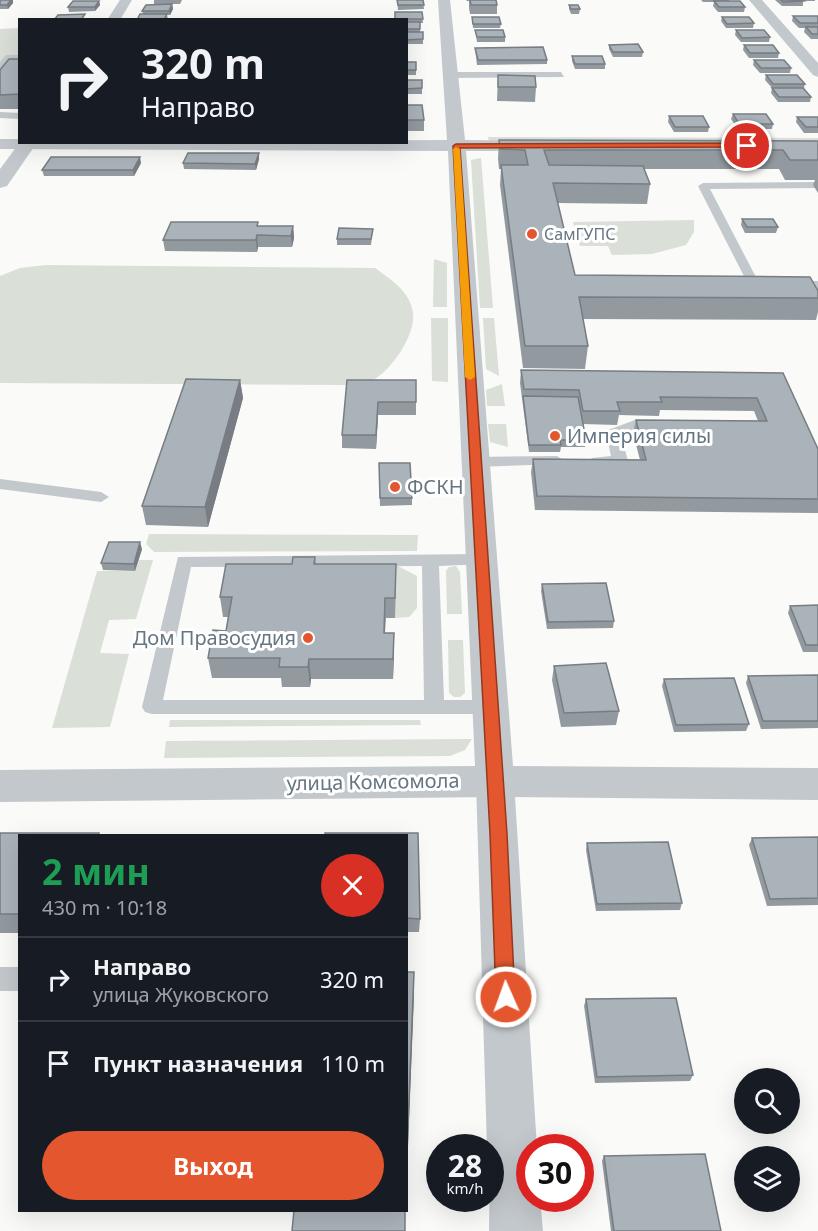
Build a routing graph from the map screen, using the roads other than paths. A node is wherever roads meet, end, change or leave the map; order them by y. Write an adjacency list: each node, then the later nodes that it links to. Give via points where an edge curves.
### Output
1 (126, 0): 4 (street)
2 (444, 0): 8 (street)
3 (755, 0): 7 (street)
4 (114, 18)
5 (18, 57): 6 (lane, via 9,57)
6 (0, 67)
7 (818, 72)
8 (450, 75): 9 (lane); 16 (street)
9 (561, 75)
10 (0, 116): 11 (lane)
11 (18, 116)
12 (0, 144): 13 (street)
13 (27, 144): 14 (street); 18 (street)
14 (163, 144): 15 (street)
15 (297, 144): 16 (street)
16 (456, 146): 17 (street); 22 (street)
17 (556, 146)
18 (0, 182)
19 (818, 184): 20 (lane, via 703,186 754,285)
20 (818, 285)
21 (671, 423): 22 (lane, via 635,424 613,433 620,461)
22 (475, 462): 26 (street)
23 (0, 484): 24 (lane)
24 (101, 497)
25 (430, 560): 26 (lane); 27 (lane); 27 (lane, via 184,561 152,707)
26 (481, 560): 28 (street)
27 (434, 707): 28 (lane)
28 (490, 707): 29 (street)
29 (495, 781): 30 (street, улица Комсомола); 31 (street, улица Комсомола); 34 (street)
30 (818, 784)
31 (0, 786)
32 (0, 979): 33 (lane)
33 (18, 979)
34 (516, 1231)

